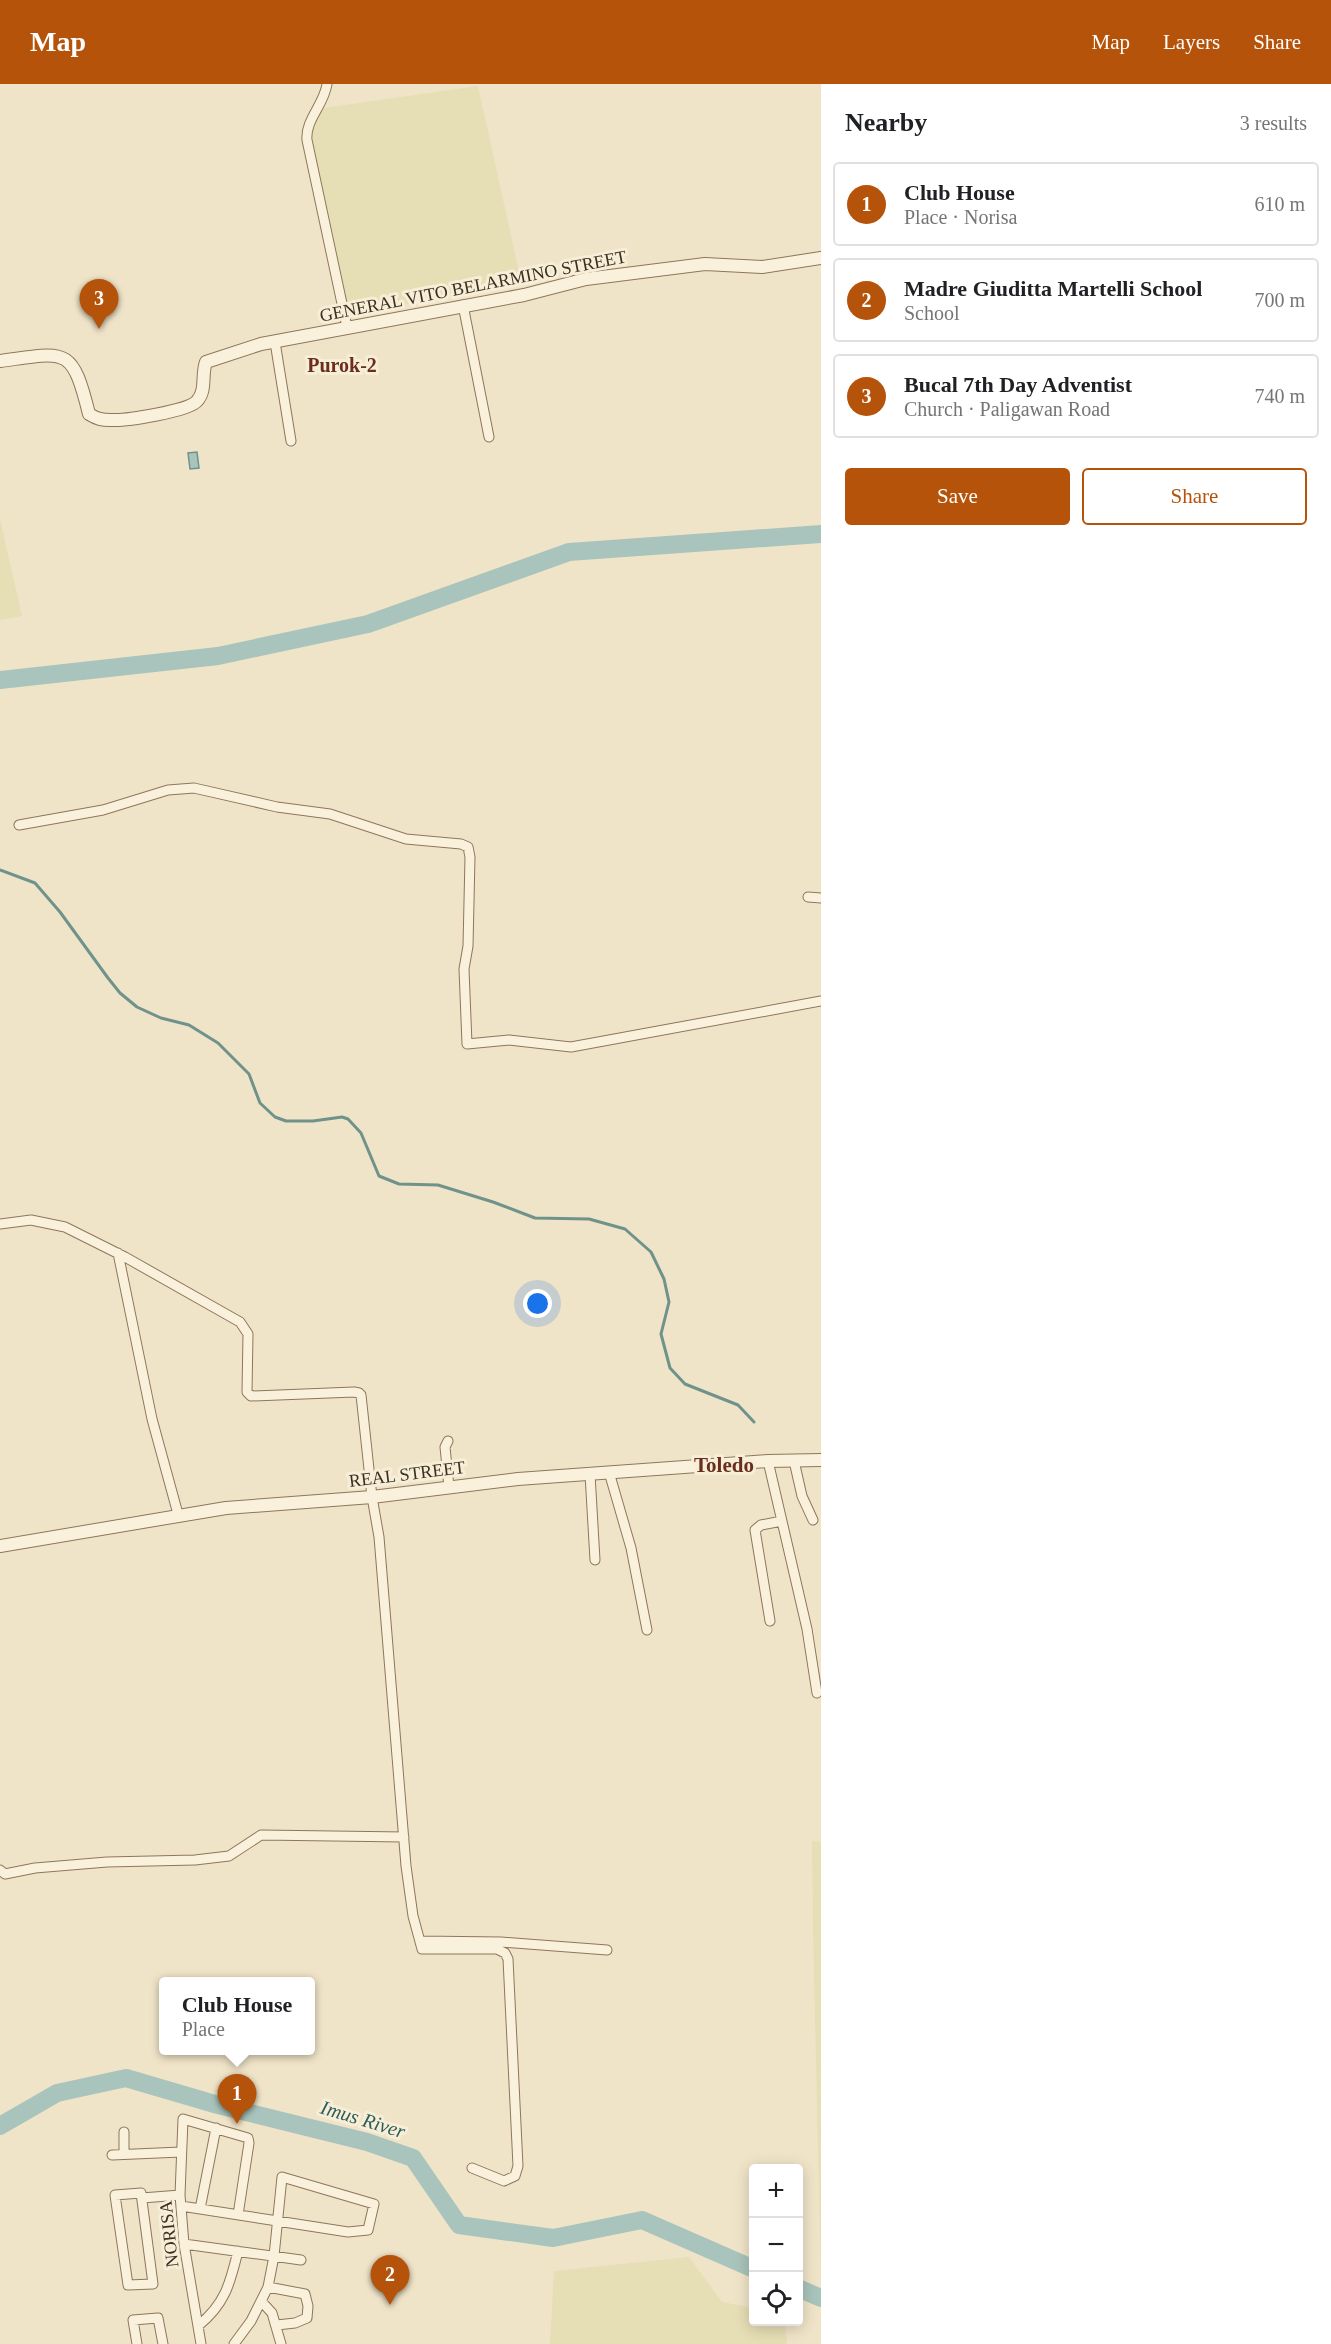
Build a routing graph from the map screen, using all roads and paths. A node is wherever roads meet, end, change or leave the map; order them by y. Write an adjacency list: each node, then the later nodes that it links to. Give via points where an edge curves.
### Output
1 (327, 84): 4 (street, via 306,131)
2 (821, 258): 3 (street, GENERAL VITO BELARMINO STREET, via 762,267 705,264 586,279)
3 (463, 305): 4 (street, GENERAL VITO BELARMINO STREET); 7 (street)
4 (347, 327): 5 (street, GENERAL VITO BELARMINO STREET)
5 (275, 342): 6 (street, GENERAL VITO BELARMINO STREET, via 206,362 202,371 204,388 197,402 185,408 115,421 98,420 89,414 80,380 64,357 46,355); 8 (street)
6 (0, 361)
7 (489, 437)
8 (291, 441)
9 (19, 825): 12 (street, via 103,810 168,790 194,788 277,807 330,814 406,839 468,847 468,946 464,969 468,1044 509,1040 571,1047)
10 (808, 897): 11 (street)
11 (821, 898)
12 (821, 1001)
13 (0, 1224): 14 (street, via 31,1220 65,1227)
14 (118, 1253): 22 (street, via 240,1322 248,1334 250,1396 359,1393); 23 (street, via 152,1419)
15 (448, 1441): 21 (street, via 445,1447)
16 (821, 1460): 18 (street, REAL STREET)
17 (768, 1461): 18 (street, REAL STREET); 19 (street, REAL STREET); 25 (street)
18 (794, 1461): 24 (street, via 803,1501)
19 (609, 1472): 20 (street, REAL STREET); 29 (street, via 633,1556)
20 (590, 1474): 21 (street, REAL STREET); 27 (street)
21 (449, 1487): 22 (street, REAL STREET)
22 (372, 1497): 23 (street, REAL STREET); 31 (street, via 382,1570)
23 (178, 1514): 26 (street, REAL STREET)
24 (813, 1520)
25 (782, 1521): 28 (street, via 760,1525 755,1530); 30 (street)
26 (0, 1546)
27 (595, 1560)
28 (770, 1621)
29 (646, 1630)
30 (817, 1693)
31 (404, 1837): 32 (street, via 261,1835 229,1856 107,1862 5,1874); 33 (street, via 413,1916)
32 (0, 1870)
33 (421, 1941): 34 (street); 40 (street, via 422,1949 497,1949 508,1959 518,2166 515,2176 504,2181)
34 (607, 1950)
35 (216, 2128): 37 (street, NORISA, via 183,2119); 44 (street); 45 (street, via 248,2138)
36 (123, 2132): 38 (street)
37 (182, 2152): 38 (street); 41 (street, NORISA)
38 (124, 2154): 39 (street)
39 (112, 2155)
40 (472, 2168)
41 (180, 2195): 42 (street); 43 (street, NORISA)
42 (142, 2198): 42 (street, via 141,2193 115,2195 128,2285 153,2284)
43 (181, 2206): 44 (street); 47 (street, NORISA)
44 (200, 2209): 45 (street)
45 (238, 2215): 46 (street)
46 (276, 2221): 46 (street, via 282,2177 374,2204 368,2230 348,2232); 49 (street)
47 (184, 2244): 48 (street); 54 (street, NORISA)
48 (237, 2251): 49 (street); 54 (street, via 222,2299)
49 (274, 2256): 50 (street); 51 (street)
50 (301, 2260)
51 (268, 2287): 52 (street); 53 (street, via 305,2294 308,2306 307,2318)
52 (262, 2302): 53 (street); 55 (street)
53 (277, 2325): 59 (street)
54 (198, 2326): 58 (street, NORISA)
55 (236, 2343)
56 (136, 2344): 57 (street, via 133,2320 158,2318)
57 (163, 2344)
58 (201, 2344)
59 (281, 2344)

